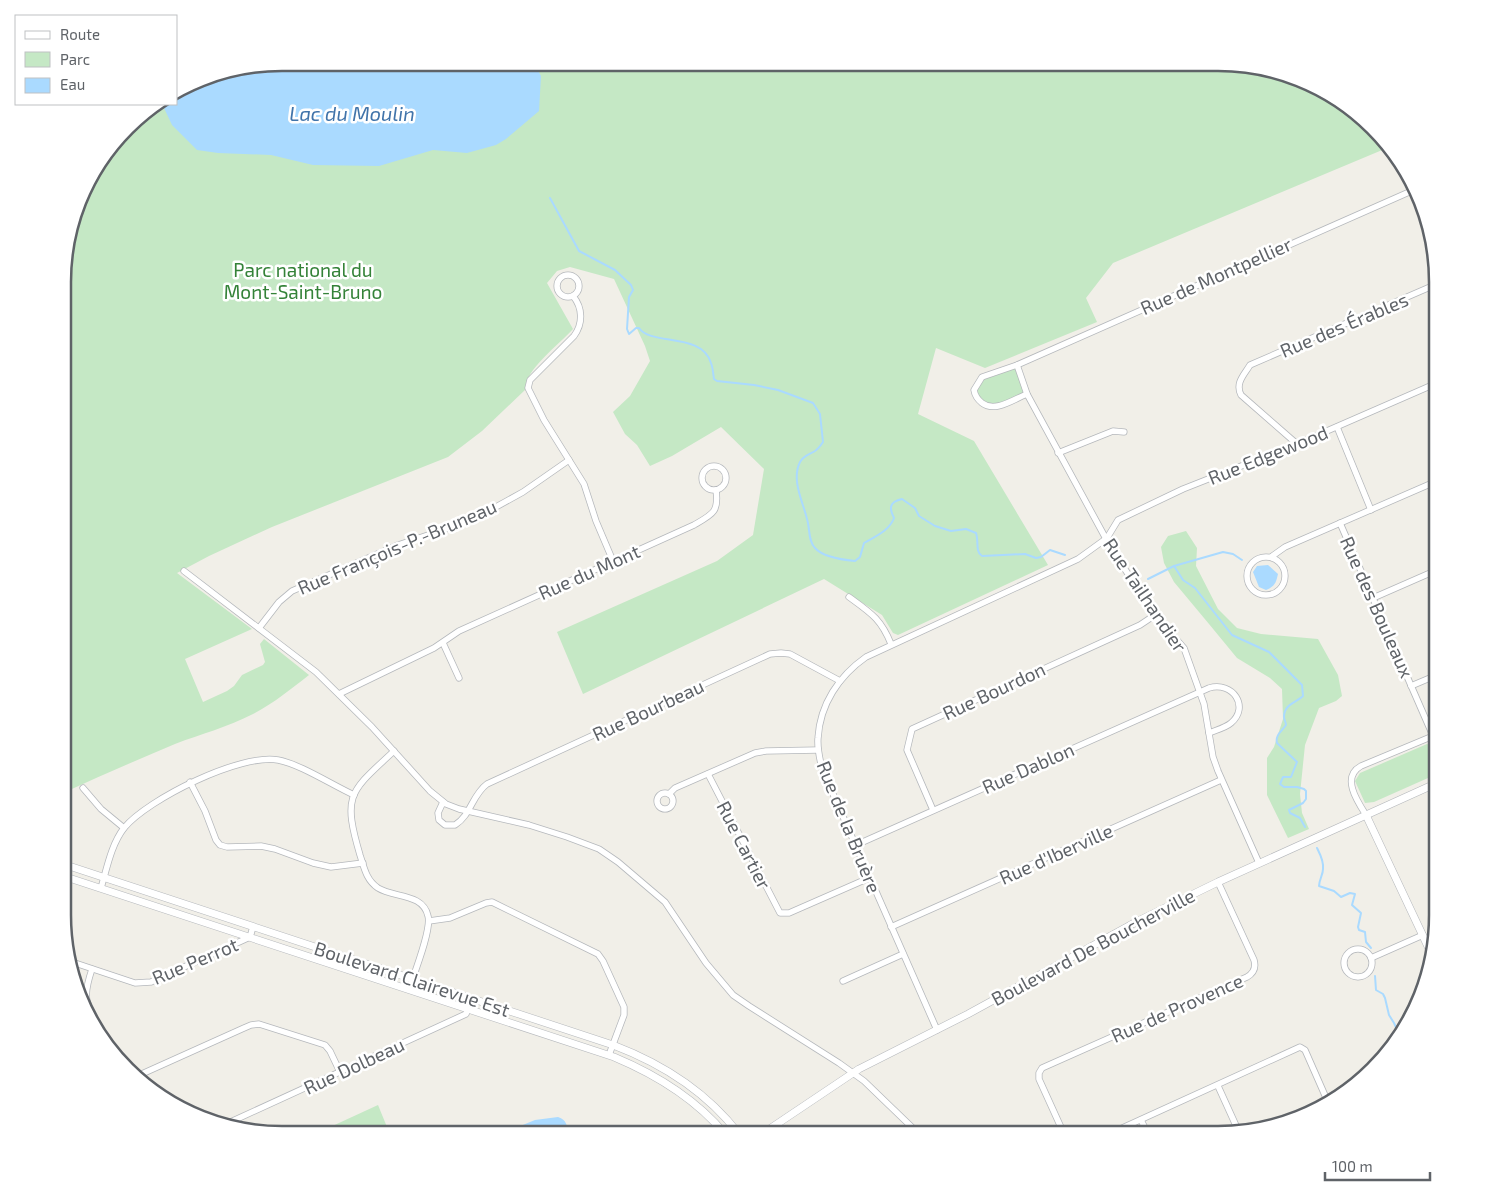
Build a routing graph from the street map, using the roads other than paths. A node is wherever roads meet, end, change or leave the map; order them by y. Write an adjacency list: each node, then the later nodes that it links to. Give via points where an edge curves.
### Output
1 (1409, 192): 4 (street, Rue de Montpellier)
2 (1429, 288): 9 (street, Rue des Érables, via 1250,365 1239,382 1241,395)
3 (573, 296): 3 (street, via 578,291 576,277 569,275 559,279 560,294); 11 (street, via 579,303 577,331 528,386)
4 (1016, 365): 6 (street, Rue Tailhandier); 6 (street, Rue de Montpellier, via 982,377 976,384 975,394 977,399 992,407)
5 (1429, 387): 7 (street, Rue Edgewood)
6 (1027, 394): 10 (street, Rue Tailhandier)
7 (1337, 427): 9 (street, Rue Edgewood); 14 (street)
8 (1124, 432): 10 (street, via 1113,431)
9 (1297, 444): 16 (street, Rue Edgewood, via 1183,489 1118,520)
10 (1058, 453): 16 (street, Rue Tailhandier)
11 (569, 460): 18 (street, via 587,490 596,521); 24 (street, Rue François-P.-Bruneau, via 485,513 398,545 292,591)
12 (1429, 485): 14 (street)
13 (716, 490): 13 (street, Rue du Mont, via 726,479 722,468 715,466 704,471 702,478 705,486); 18 (street, Rue du Mont, via 718,502 705,519)
14 (1371, 510): 15 (street)
15 (1340, 523): 17 (street, via 1284,547); 22 (street, Rue des Bouleaux)
16 (1106, 538): 23 (street, Rue Tailhandier); 26 (street, Rue de la Bruère, via 1078,558)
17 (1271, 557): 17 (street, via 1258,559 1248,568 1250,588 1261,595 1273,594 1285,581 1282,564)
18 (614, 561): 25 (street, Rue du Mont, via 459,630)
19 (184, 571): 24 (street)
20 (1429, 574): 22 (street)
21 (849, 597): 26 (street, via 876,617)
22 (1373, 598): 30 (street, Rue des Bouleaux)
23 (1155, 615): 31 (street, Rue Tailhandier, via 1184,648); 46 (street, Rue Bourdon, via 1140,625 912,729 907,750)
24 (259, 628): 32 (street)
25 (443, 643): 27 (street); 32 (street, Rue du Mont)
26 (891, 644): 29 (street, Rue de la Bruère, via 856,664)
27 (459, 678)
28 (1429, 678): 30 (street)
29 (840, 681): 36 (street, Rue de la Bruère, via 823,712); 47 (street, Rue Bourbeau, via 790,654 770,654 490,783 479,791)
30 (1411, 686): 33 (street, Rue des Bouleaux)
31 (1200, 692): 34 (street, Rue Tailhandier); 34 (street, Rue Dablon, via 1214,686 1223,687 1233,692 1238,702 1238,714 1233,721); 46 (street, Rue Dablon)
32 (339, 694): 37 (street)
33 (1429, 727)
34 (1209, 733): 39 (street, Rue Tailhandier)
35 (1429, 738): 48 (street, via 1354,771 1351,785)
36 (818, 750): 38 (street, via 755,752); 50 (street, Rue de la Bruère, via 822,770)
37 (394, 751): 44 (street, via 365,779); 45 (street)
38 (708, 774): 43 (street, via 675,788); 55 (street, Rue Cartier, via 782,914)
39 (1221, 780): 52 (street, Rue Tailhandier); 61 (street, Rue d'Iberville)
40 (190, 782): 44 (street, via 253,761 273,759 287,762); 49 (street); 51 (street, via 216,840 222,846 261,846 313,864 332,867)
41 (1429, 787): 48 (street, Boulevard De Boucherville)
42 (83, 788): 49 (street)
43 (669, 794)
44 (354, 795): 51 (street, via 351,822)
45 (443, 802): 47 (street); 47 (street, via 438,817 445,825 456,826)
46 (933, 810): 50 (street, Rue Dablon)
47 (468, 812): 80 (street, via 543,829 612,857 664,902 706,963 733,995)
48 (1366, 815): 52 (street, Boulevard De Boucherville); 62 (street)
49 (124, 828): 54 (street)
50 (856, 845): 55 (street, Rue de la Bruère)
51 (363, 863): 59 (street, via 368,878 375,886 419,902)
52 (1259, 863): 57 (street, Boulevard De Boucherville)
53 (71, 867): 54 (street, Boulevard Clairevue Est)
54 (104, 878): 58 (street); 60 (street, Boulevard Clairevue Est)
55 (869, 878): 61 (street, Rue de la Bruère)
56 (71, 879): 58 (street, Boulevard Clairevue Est)
57 (1218, 882): 75 (street, Boulevard De Boucherville, via 1120,930); 90 (street, Rue de Provence, via 1255,962 1255,969 1251,975 1046,1065 1039,1073 1042,1087)
58 (101, 888): 63 (street, Boulevard Clairevue Est)
59 (429, 921): 69 (street); 76 (street, via 450,918 492,902 596,953 624,1007)
60 (253, 927): 63 (street, Rue Perrot); 69 (street, Boulevard Clairevue Est)
61 (891, 927): 65 (street, Rue de la Bruère)
62 (1423, 935): 64 (street); 66 (street)
63 (250, 937): 68 (street, Rue Perrot, via 152,982 135,982); 71 (street, Boulevard Clairevue Est)
64 (1427, 943)
65 (903, 954): 70 (street); 75 (street, Rue de la Bruère)
66 (1371, 958): 66 (street, via 1365,951 1356,949 1348,953 1343,962 1348,975 1357,978 1370,972)
67 (77, 964): 68 (street, Rue Perrot)
68 (92, 969): 72 (street)
69 (412, 979): 71 (street); 73 (street, Boulevard Clairevue Est)
70 (843, 981)
71 (409, 989): 74 (street, Boulevard Clairevue Est)
72 (85, 991)
73 (472, 999): 74 (street); 76 (street, Boulevard Clairevue Est)
74 (469, 1009): 77 (street, Boulevard Clairevue Est); 78 (street, Rue Dolbeau, via 466,1014)
75 (938, 1030): 80 (street, Boulevard De Boucherville)
76 (613, 1045): 77 (street); 87 (street, Boulevard Clairevue Est, via 678,1077 717,1108)
77 (609, 1055): 86 (street, Boulevard Clairevue Est, via 669,1084 700,1107)
78 (340, 1072): 79 (street, via 325,1045 256,1024); 83 (street, Rue Dolbeau)
79 (143, 1073)
80 (853, 1073): 88 (street, Boulevard De Boucherville); 89 (street)
81 (1218, 1086): 82 (street, via 1300,1047 1304,1048); 84 (street); 85 (street)
82 (1325, 1096)
83 (234, 1120)
84 (1141, 1120): 91 (street); 92 (street)
85 (1236, 1125)
86 (718, 1126)
87 (732, 1126)
88 (774, 1126)
89 (911, 1126)
90 (1060, 1126)
91 (1127, 1126)
92 (1144, 1126)

